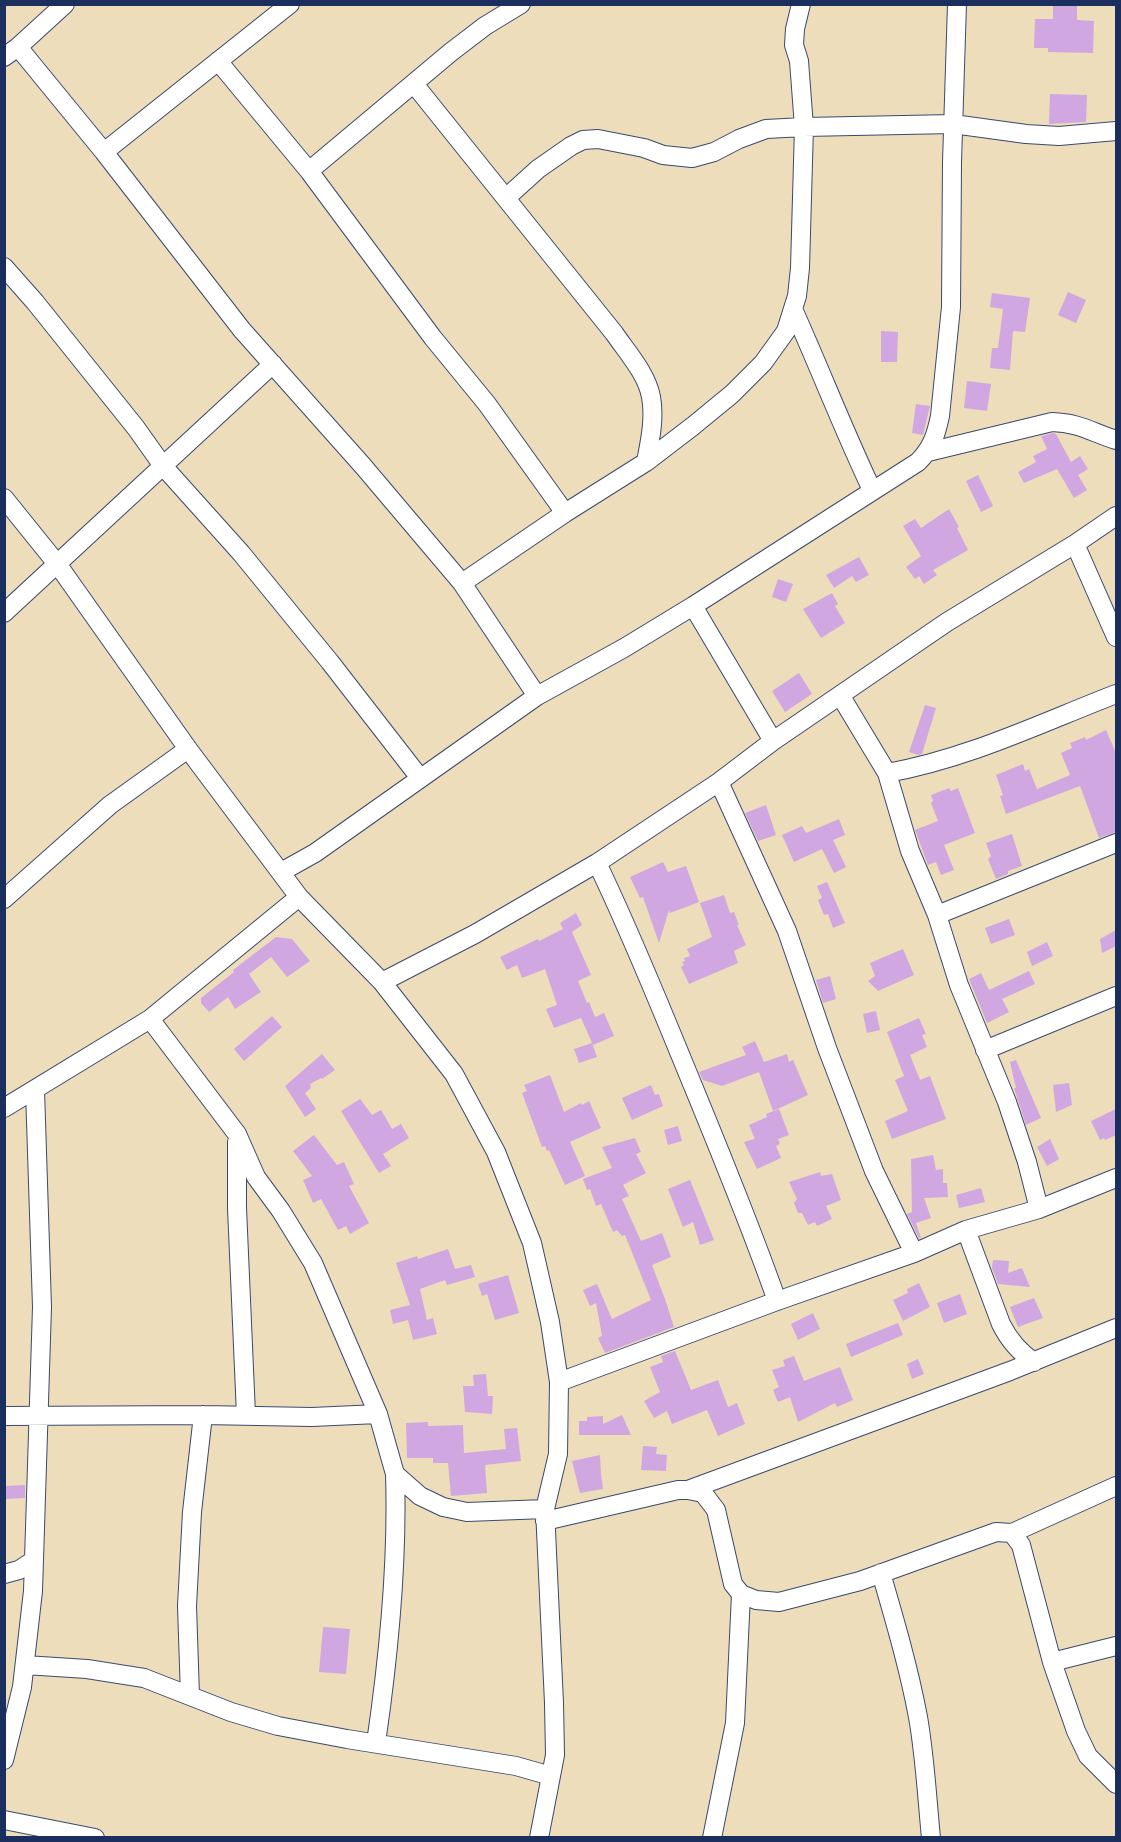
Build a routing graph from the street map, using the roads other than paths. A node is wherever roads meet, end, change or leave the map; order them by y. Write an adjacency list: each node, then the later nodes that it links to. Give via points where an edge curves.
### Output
1 (65, 4): 6 (street)
2 (290, 4): 7 (street)
3 (521, 4): 8 (street, via 485,26)
4 (801, 4): 10 (street, via 794,45)
5 (957, 4): 9 (street)
6 (11, 52): 12 (street)
7 (218, 61): 12 (street); 13 (street)
8 (414, 84): 13 (street); 14 (street)
9 (953, 124): 10 (street); 11 (street, via 1059,136); 19 (street, via 951,307 940,416)
10 (804, 127): 14 (street, via 766,129 692,158 598,139 583,140 538,169); 16 (street, via 800,268)
11 (1116, 131)
12 (104, 152): 17 (street, via 242,330)
13 (309, 171): 24 (street)
14 (507, 198): 20 (street, via 644,376 651,397 652,425)
15 (4, 267): 21 (street)
16 (793, 309): 20 (street, via 786,330 763,363 732,394); 22 (street, via 844,432)
17 (273, 364): 21 (street); 28 (street)
18 (1116, 440): 19 (street, via 1077,424 1052,422)
19 (928, 452): 22 (street)
20 (646, 462): 24 (street)
21 (163, 466): 27 (street); 38 (street, via 242,552)
22 (873, 490): 29 (street)
23 (4, 498): 27 (street)
24 (565, 513): 28 (street)
25 (1116, 516): 26 (street)
26 (1075, 544): 31 (street); 33 (street, via 947,622)
27 (58, 565): 30 (street); 36 (street)
28 (462, 583): 34 (street)
29 (693, 606): 34 (street); 35 (street)
30 (4, 613)
31 (1116, 637)
32 (1116, 694): 37 (street, via 952,757)
33 (840, 695): 35 (street); 37 (street)
34 (537, 696): 38 (street)
35 (773, 741): 39 (street)
36 (188, 749): 42 (street); 44 (street, via 110,805)
37 (887, 773): 45 (street, via 910,851)
38 (420, 778): 42 (street, via 315,853)
39 (720, 782): 41 (street); 56 (street, via 787,931 874,1171)
40 (1116, 843): 45 (street)
41 (597, 863): 46 (street, via 475,934); 57 (street, via 704,1113)
42 (281, 872): 43 (street)
43 (299, 897): 46 (street); 48 (street)
44 (4, 898)
45 (937, 915): 49 (street)
46 (382, 982): 60 (street, via 454,1074 496,1152 532,1243)
47 (1116, 996): 49 (street)
48 (150, 1018): 50 (street); 52 (street)
49 (985, 1050): 54 (street, via 1007,1102)
50 (35, 1090): 51 (street); 65 (street, via 42,1307)
51 (4, 1108)
52 (237, 1134): 61 (street, via 256,1176 314,1263); 63 (street)
53 (1116, 1178): 54 (street)
54 (1039, 1209): 55 (street)
55 (966, 1230): 56 (street); 59 (street, via 1008,1338)
56 (914, 1253): 57 (street)
57 (777, 1300): 60 (street)
58 (1116, 1329): 59 (street)
59 (1034, 1362): 68 (street)
60 (559, 1382): 69 (street, via 558,1454)
61 (378, 1414): 63 (street); 66 (street)
62 (202, 1415): 63 (street); 65 (street); 78 (street, via 188,1594)
63 (246, 1415)
64 (4, 1416): 65 (street)
65 (38, 1416): 71 (street)
66 (395, 1474): 69 (street, via 420,1496 443,1507 467,1512); 79 (street, via 394,1580)
67 (1116, 1486): 70 (street)
68 (688, 1490): 69 (street); 74 (street, via 703,1493 716,1510 733,1584)
69 (545, 1515): 81 (street, via 554,1703 555,1755)
70 (1012, 1533): 72 (street, via 996,1532); 76 (street, via 1021,1545)
71 (34, 1560): 73 (street); 77 (street)
72 (881, 1573): 74 (street, via 779,1602); 87 (street, via 918,1718)
73 (4, 1574)
74 (741, 1594): 86 (street, via 735,1723)
75 (1116, 1646): 76 (street)
76 (1052, 1662): 82 (street, via 1088,1756)
77 (25, 1665): 78 (street, via 144,1678); 80 (street)
78 (190, 1696): 79 (street, via 278,1725)
79 (376, 1743): 81 (street, via 516,1766)
80 (4, 1760)
81 (551, 1776): 85 (street)
82 (1116, 1784)
83 (4, 1820): 84 (street)
84 (95, 1838)
85 (539, 1838)
86 (712, 1838)
87 (931, 1838)

